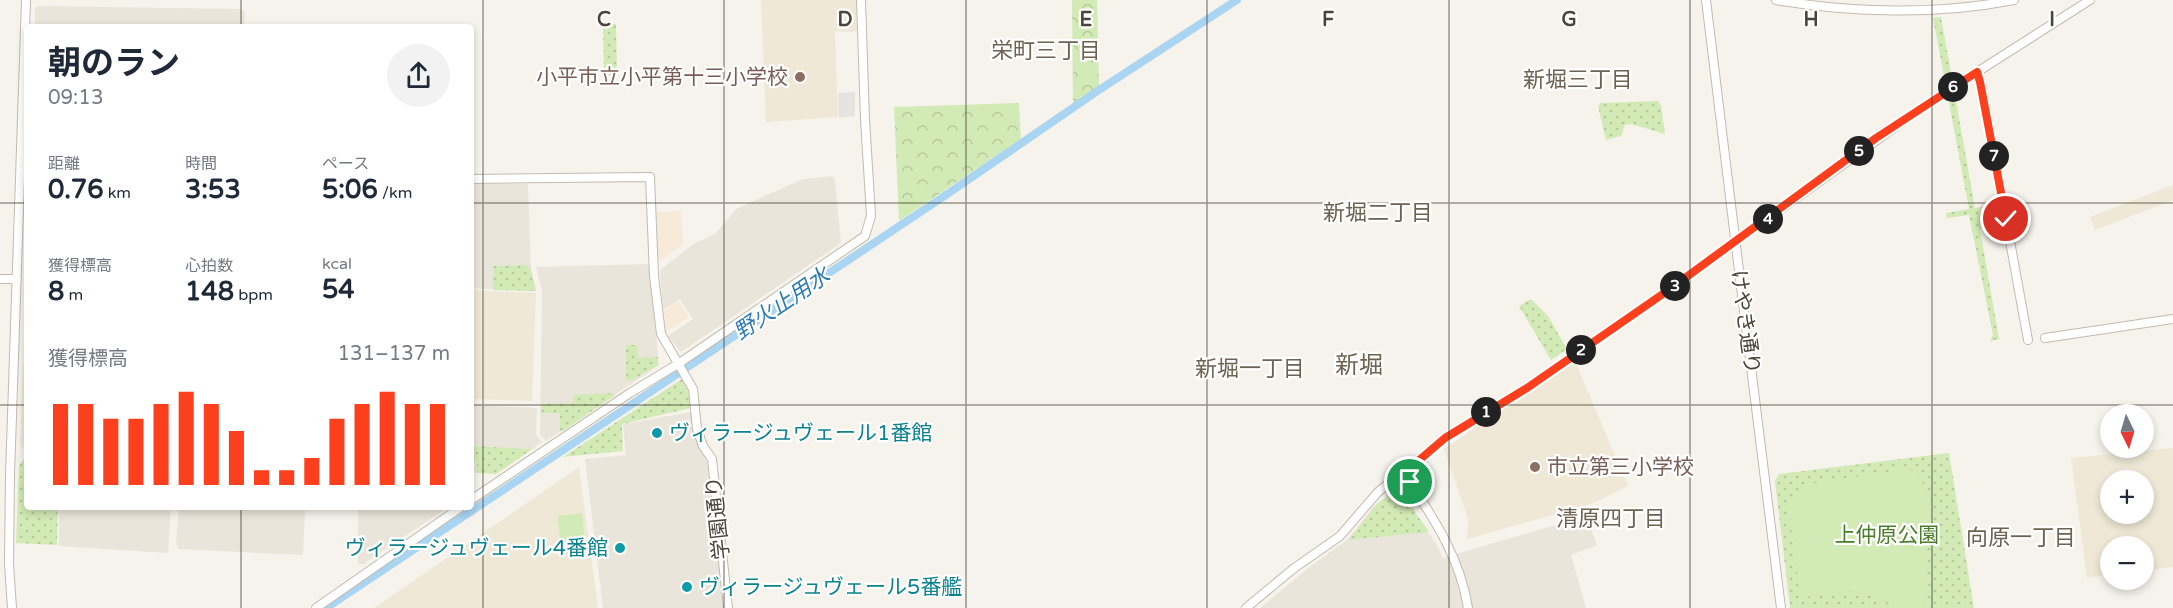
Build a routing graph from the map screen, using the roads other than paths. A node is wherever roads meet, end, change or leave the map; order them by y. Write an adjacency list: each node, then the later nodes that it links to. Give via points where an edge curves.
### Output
1 (26, 0): 7 (street)
2 (861, 0): 17 (street, via 871,216 868,231)
3 (1706, 0): 11 (street, けやき通り)
4 (1776, 0): 5 (street, via 1855,10 1963,7)
5 (2014, 0)
6 (2085, 1): 8 (street)
7 (26, 24)
8 (1977, 72): 11 (street, via 1876,138); 16 (street)
9 (24, 178): 13 (street)
10 (474, 179): 17 (street, 学園通り, via 650,177 661,334)
11 (1734, 244): 18 (street, via 1527,388 1445,438); 26 (street, けやき通り)
12 (0, 279): 13 (street)
13 (17, 279): 21 (street, via 9,529)
14 (2173, 319): 15 (street)
15 (2045, 338)
16 (2028, 340)
17 (679, 366): 19 (street, via 630,393); 23 (street, 学園通り, via 693,389 697,429 712,459)
18 (1404, 473): 24 (street, via 1378,492 1340,536); 25 (street, via 1451,550)
19 (474, 498)
20 (456, 510): 22 (street)
21 (12, 608)
22 (316, 608)
23 (728, 608)
24 (1246, 608)
25 (1468, 608)
26 (1781, 608)

